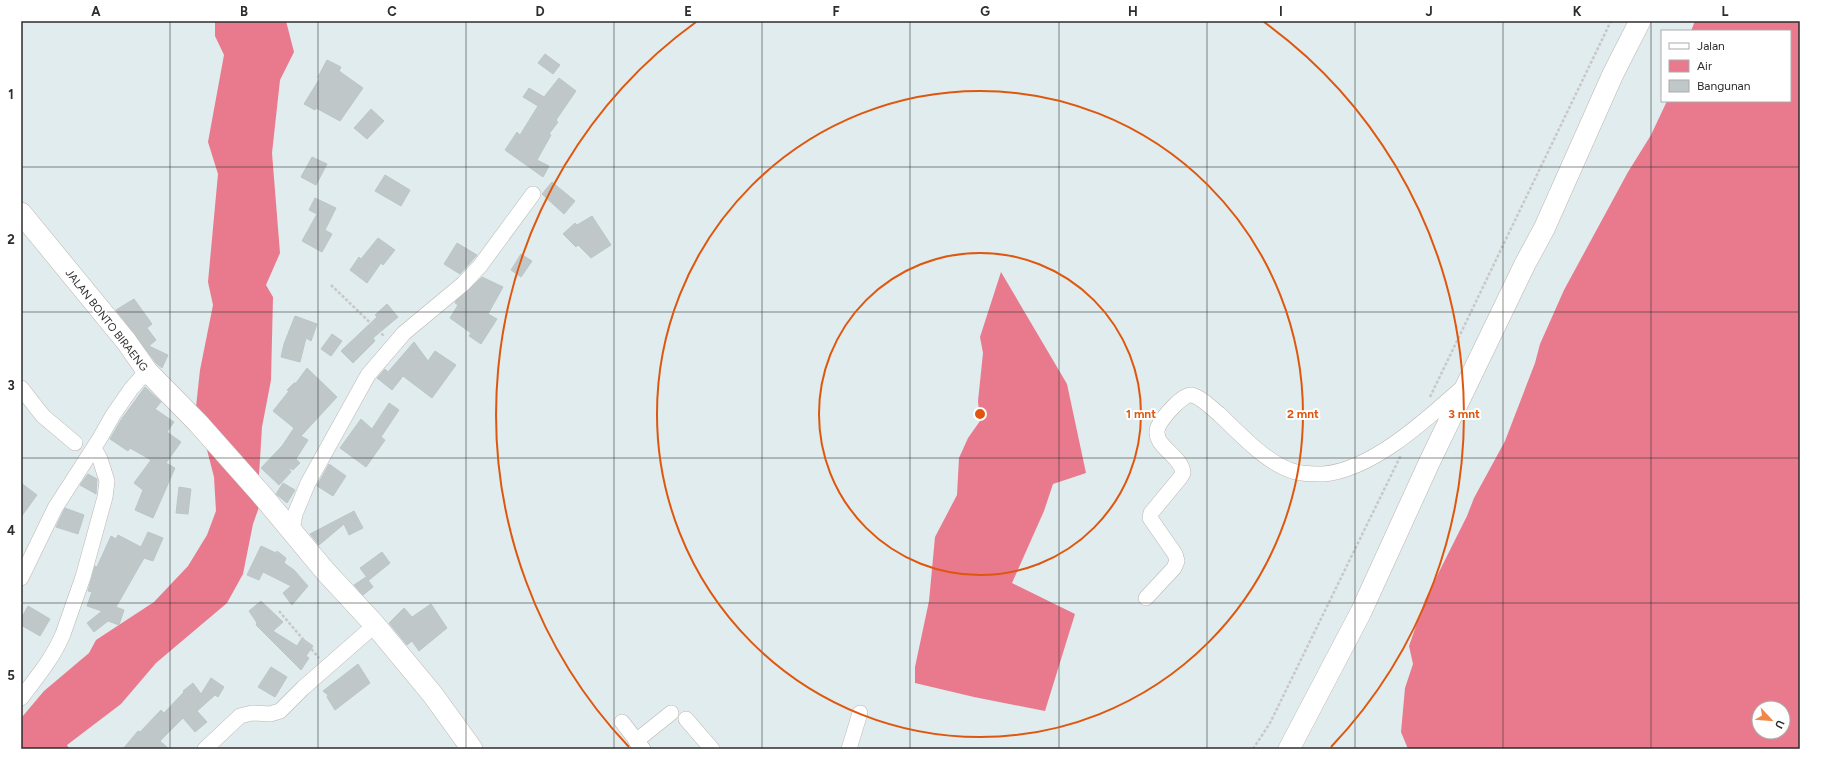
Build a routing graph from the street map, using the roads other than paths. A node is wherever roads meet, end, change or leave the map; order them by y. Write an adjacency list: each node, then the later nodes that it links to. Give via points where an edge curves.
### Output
1 (1640, 21): 5 (street, via 1613,74 1544,229)
2 (533, 194): 9 (street, via 496,246 463,284 404,333 368,375 308,483 295,514)
3 (23, 219): 4 (street, JALAN BONTO BIRAENG, via 126,340)
4 (147, 371): 8 (street, via 116,410); 9 (street, JALAN BONTO BIRAENG, via 198,423)
5 (1468, 383): 11 (street, via 1414,430 1349,468 1324,474 1297,473 1284,468 1258,450 1207,404 1193,395 1178,400 1158,427 1158,434 1159,441 1179,462 1183,472 1151,513 1150,518 1175,554 1177,561 1174,568); 23 (street, via 1358,618)
6 (22, 392): 7 (street, via 43,416)
7 (75, 443)
8 (94, 448): 10 (street, via 55,508); 13 (street, via 107,481 100,518 56,651)
9 (292, 531): 12 (street, JALAN BONTO BIRAENG)
10 (21, 578)
11 (1146, 598)
12 (375, 625): 19 (street, via 280,711 240,716); 20 (street, JALAN BONTO BIRAENG, via 433,695)
13 (21, 698)
14 (671, 713): 18 (street)
15 (860, 713): 22 (street)
16 (686, 719): 21 (street)
17 (622, 722): 18 (street)
18 (639, 745)
19 (205, 749)
20 (472, 749)
21 (712, 749)
22 (849, 749)
23 (1289, 749)

